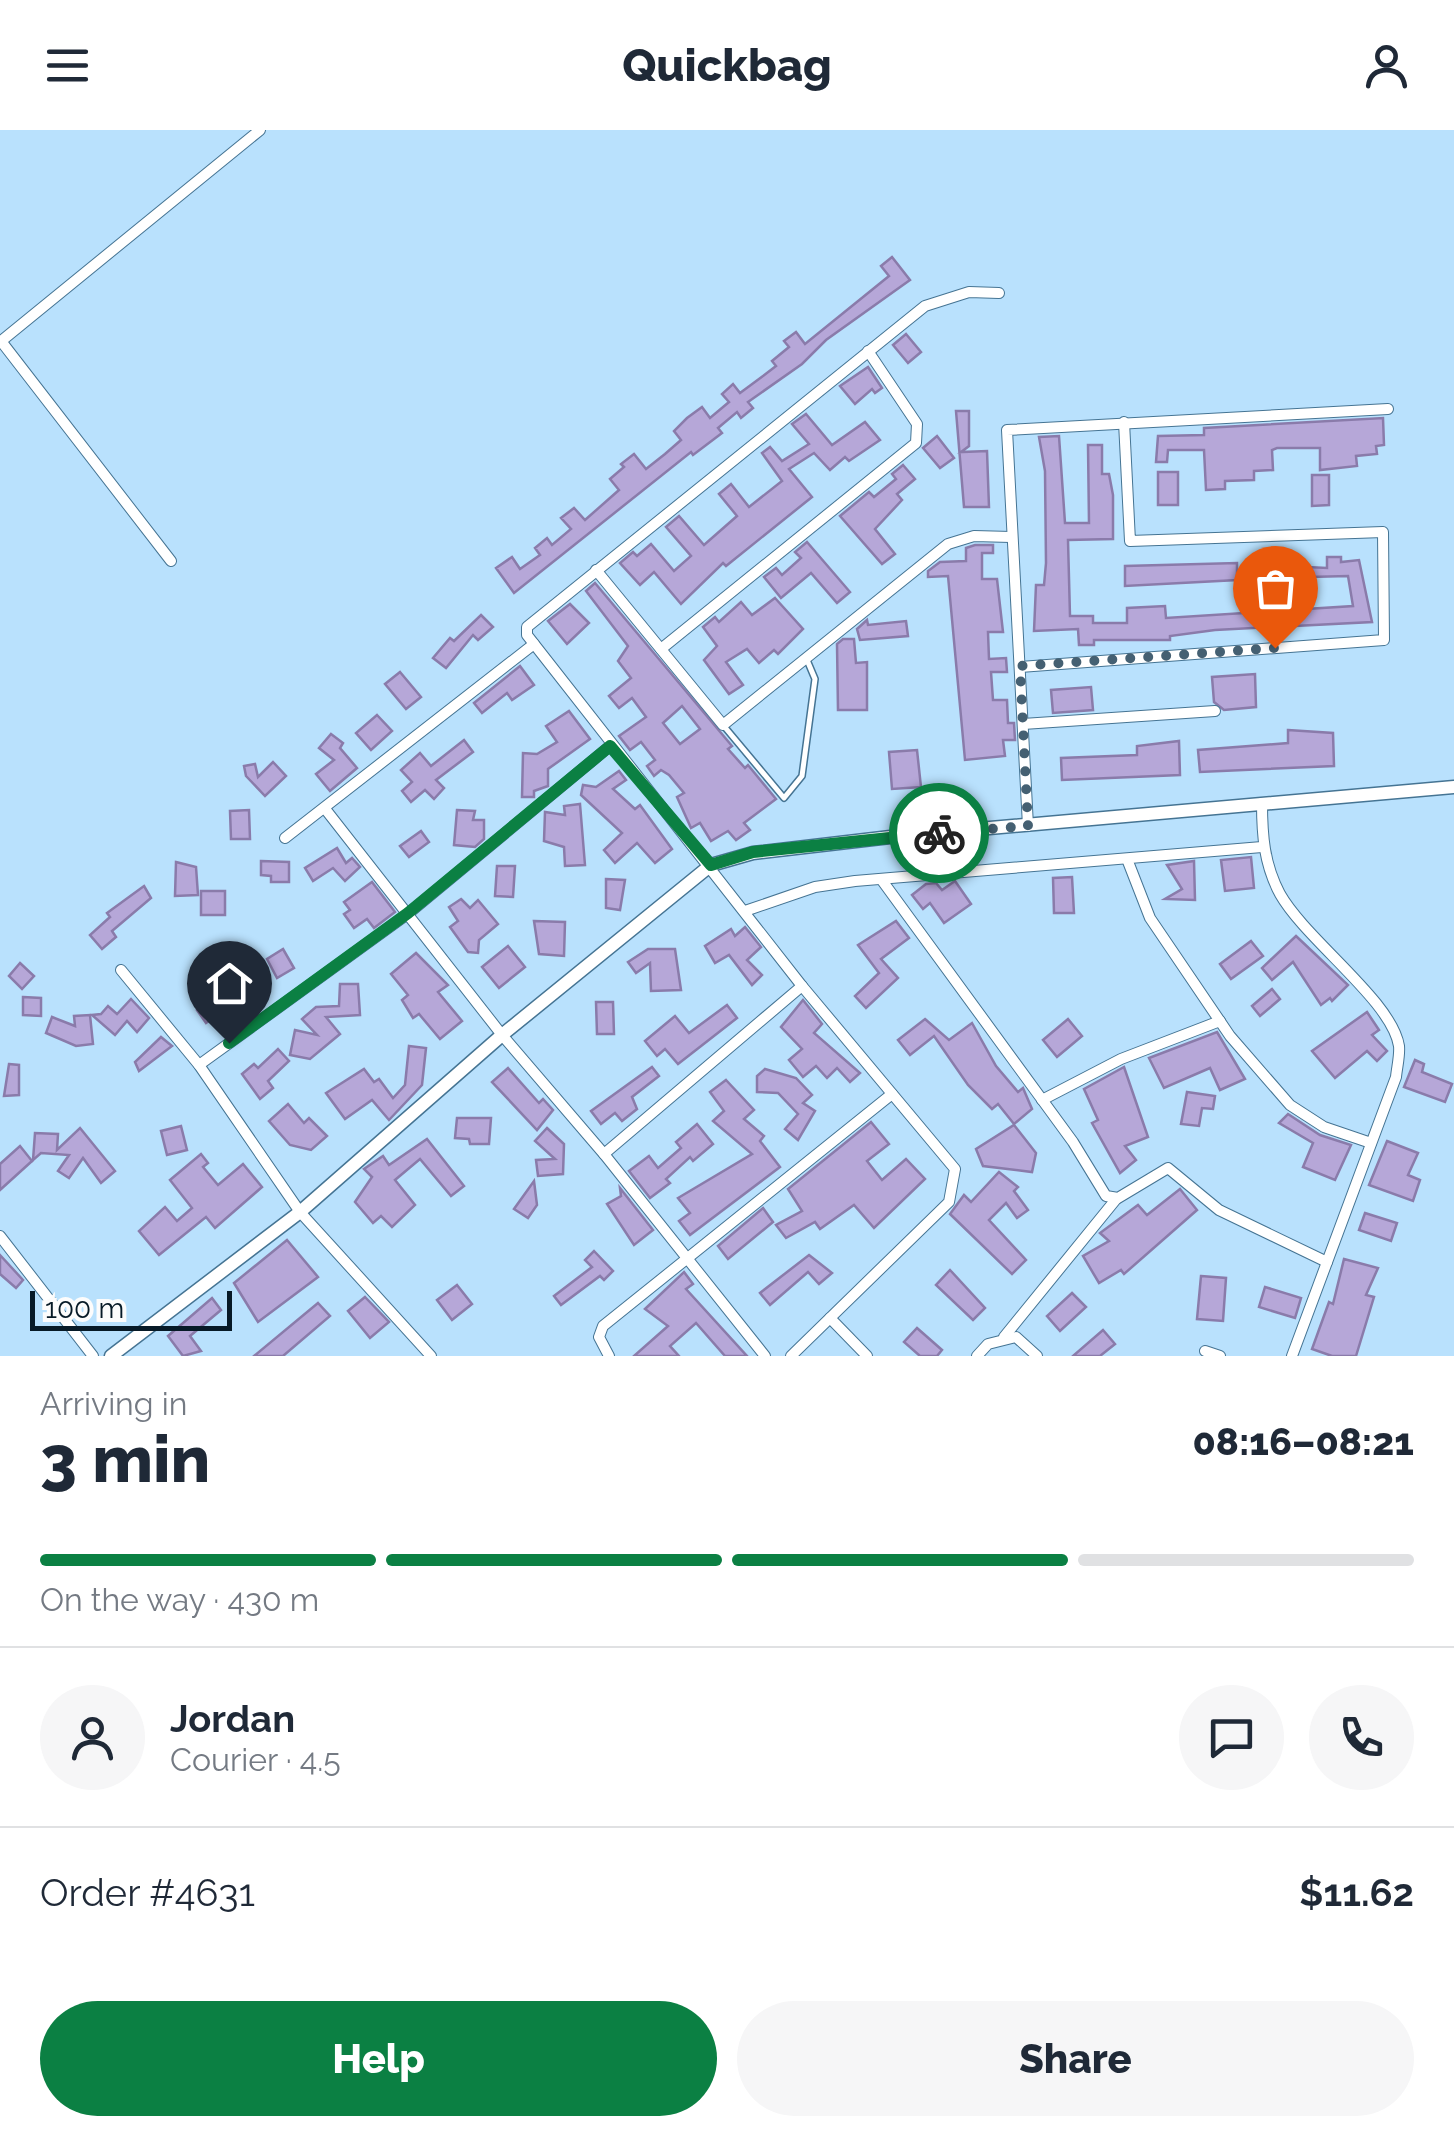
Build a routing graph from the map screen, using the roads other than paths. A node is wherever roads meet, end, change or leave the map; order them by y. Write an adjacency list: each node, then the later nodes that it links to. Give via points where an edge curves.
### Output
1 (260, 130): 3 (street)
2 (999, 294): 4 (street, via 969,292 926,306)
3 (0, 341): 8 (street)
4 (868, 352): 9 (street); 11 (street, via 917,424 916,442)
5 (1388, 409): 6 (street)
6 (1124, 422): 7 (street, via 1007,430); 13 (street, via 1130,541 1382,532 1384,640)
7 (1011, 537): 12 (street, via 974,536 948,544); 13 (street)
8 (171, 561)
9 (596, 570): 10 (street, via 530,622 527,635); 11 (street)
10 (534, 644): 17 (street); 20 (street)
11 (660, 650): 16 (street)
12 (807, 658): 16 (street); 16 (lane, via 814,679 802,776 784,798)
13 (1020, 666): 15 (street)
14 (1215, 711): 15 (street)
15 (1023, 724): 21 (street)
16 (723, 725)
17 (610, 746): 25 (street); 28 (street)
18 (1454, 787): 19 (street)
19 (1262, 803): 21 (street); 23 (street)
20 (326, 810): 22 (street); 28 (street)
21 (1028, 826): 25 (street, via 753,852)
22 (286, 838)
23 (1262, 847): 24 (street); 36 (street, via 1289,906 1318,946 1391,1023 1400,1048 1396,1077)
24 (1127, 858): 26 (street); 31 (street, via 1150,918)
25 (711, 865): 27 (street); 32 (street)
26 (881, 879): 27 (street, via 816,887); 35 (street)
27 (745, 911): 30 (street)
28 (408, 913): 32 (street); 33 (street)
29 (121, 970): 33 (street)
30 (802, 986): 34 (street); 37 (street)
31 (1220, 1022): 35 (street, via 1122,1059); 36 (street, via 1290,1105 1324,1127)
32 (502, 1035): 37 (street); 39 (street)
33 (199, 1065): 39 (street)
34 (892, 1094): 41 (street); 43 (street, via 954,1169 954,1189 949,1202)
35 (1042, 1100): 38 (street, via 1106,1196)
36 (1371, 1143): 42 (street)
37 (604, 1154): 41 (street)
38 (1118, 1198): 42 (street, via 1168,1168 1219,1210); 44 (street)
39 (300, 1212): 47 (street); 48 (street)
40 (0, 1236): 46 (street)
41 (685, 1256): 49 (street, via 603,1326 598,1337); 50 (street)
42 (1327, 1262): 56 (street)
43 (830, 1318): 51 (street); 52 (street)
44 (1004, 1336): 53 (street); 54 (street, via 1016,1336)
45 (1204, 1351): 55 (street)
46 (93, 1356)
47 (110, 1356)
48 (432, 1356)
49 (609, 1356)
50 (765, 1356)
51 (791, 1356)
52 (867, 1356)
53 (977, 1356)
54 (1038, 1356)
55 (1220, 1356)
56 (1292, 1356)

